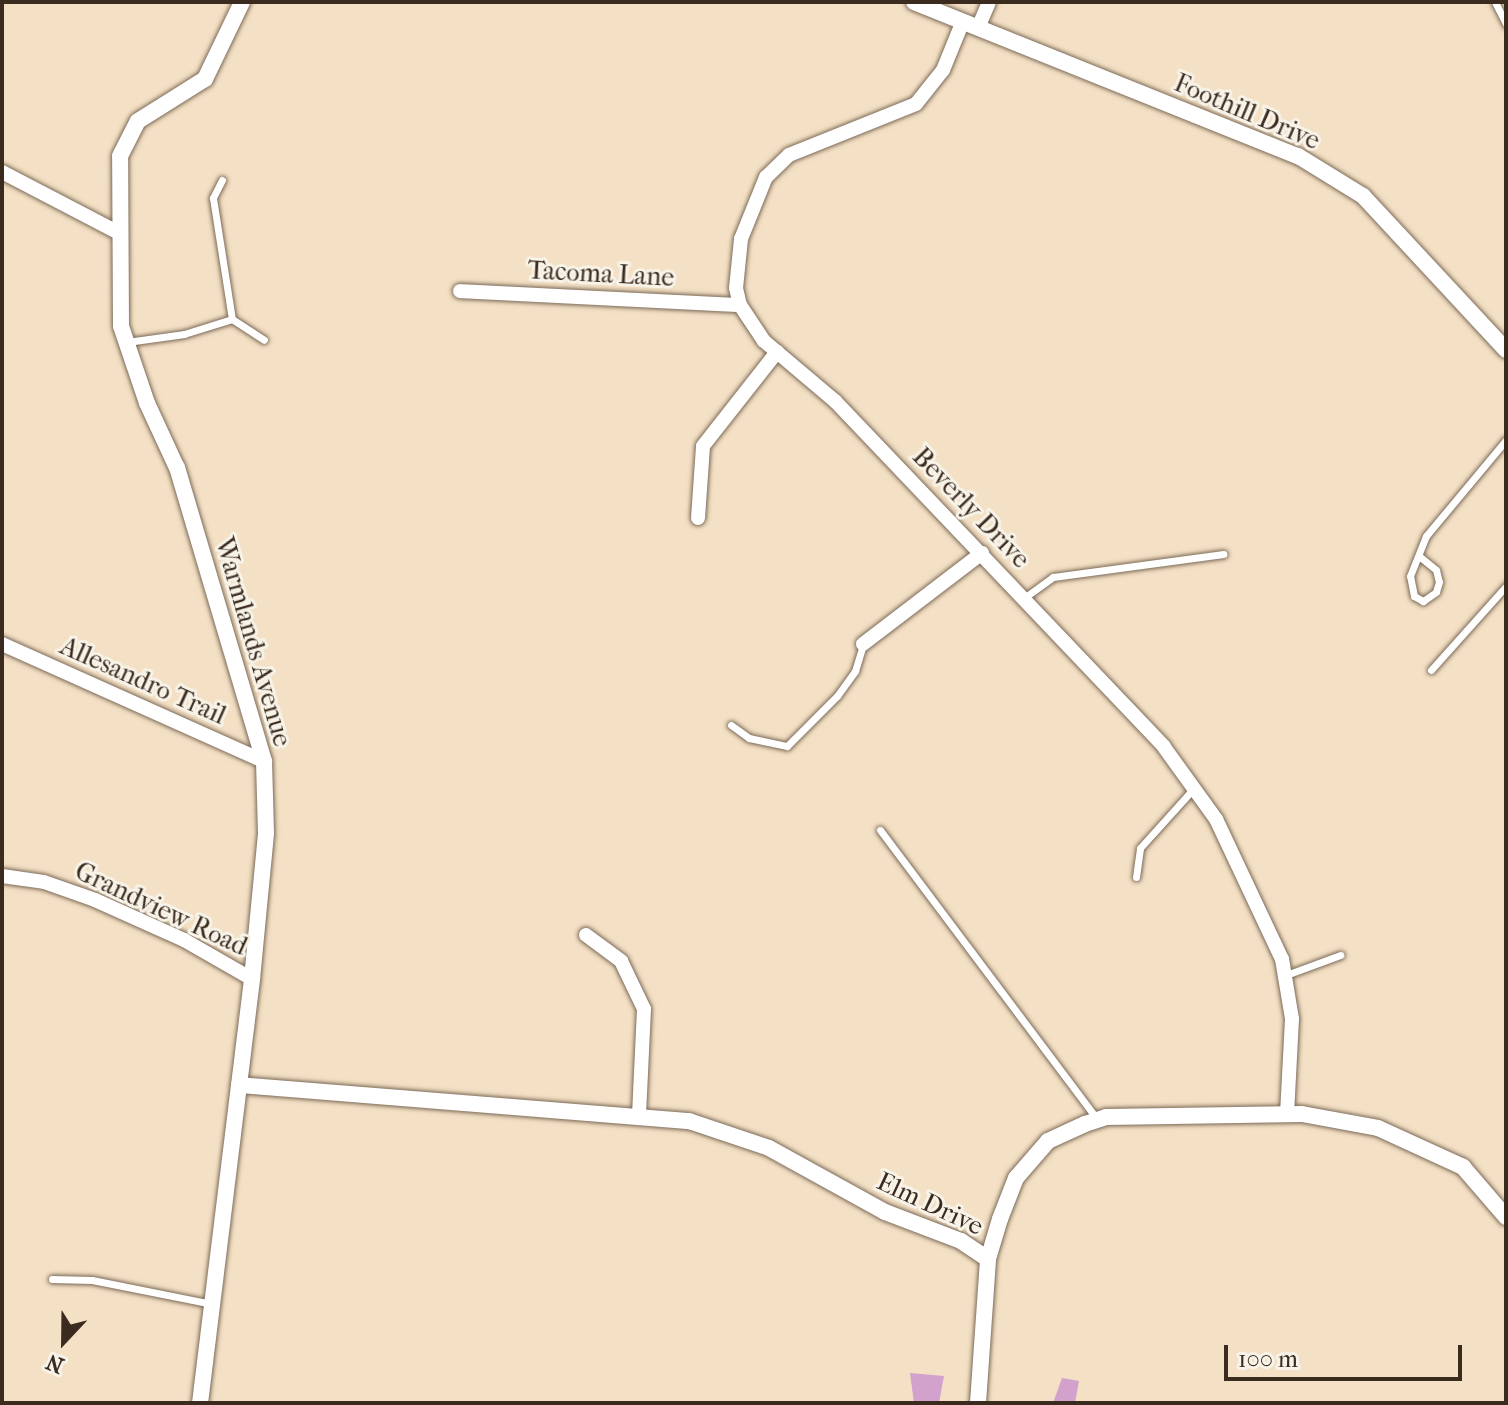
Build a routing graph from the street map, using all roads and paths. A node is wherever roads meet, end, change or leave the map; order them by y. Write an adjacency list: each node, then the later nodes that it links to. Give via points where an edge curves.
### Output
1 (242, 2): 9 (street, Warmlands Avenue, via 205,79 138,121 120,156)
2 (914, 2): 6 (street, Foothill Drive)
3 (989, 2): 6 (street)
4 (1495, 2): 5 (lane)
5 (1506, 24)
6 (970, 25): 11 (street, via 916,104 789,155 766,177 741,239 736,288); 15 (street, Foothill Drive, via 1298,156 1363,196)
7 (2, 172): 9 (street)
8 (222, 180): 12 (lane, via 213,198)
9 (119, 233): 14 (street, Warmlands Avenue, via 121,326)
10 (460, 291): 11 (street, Tacoma Lane)
11 (740, 305): 16 (street, Beverly Drive)
12 (232, 319): 13 (lane); 14 (lane, via 184,334)
13 (264, 340)
14 (127, 342): 28 (street, Warmlands Avenue, via 177,468)
15 (1506, 350)
16 (777, 352): 18 (street, via 703,446); 19 (street, Beverly Drive, via 835,401)
17 (1506, 440): 21 (lane, via 1440,515)
18 (698, 518)
19 (982, 553): 23 (street, Beverly Drive); 25 (street)
20 (1223, 554): 23 (lane, via 1053,577)
21 (1419, 556): 21 (lane, via 1410,588 1423,601 1436,592 1439,582 1436,570)
22 (1506, 586): 26 (lane)
23 (1024, 598): 29 (street, Beverly Drive, via 1164,747)
24 (2, 644): 28 (street, Allesandro Trail)
25 (863, 644): 27 (lane, via 855,671 837,696 787,746 749,738)
26 (1431, 670)
27 (731, 725)
28 (264, 761): 36 (street, Warmlands Avenue, via 266,833)
29 (1194, 788): 32 (lane, via 1140,848); 35 (street, Beverly Drive, via 1216,819)
30 (880, 830): 40 (lane)
31 (2, 876): 36 (street, Grandview Road, via 44,882 95,900 184,940)
32 (1136, 877)
33 (586, 935): 38 (street, via 621,961 644,1009)
34 (1340, 955): 35 (lane)
35 (1285, 975): 39 (street, Beverly Drive, via 1292,1019)
36 (252, 979): 37 (street, Warmlands Avenue)
37 (239, 1085): 38 (street, Elm Drive); 44 (street, Warmlands Avenue)
38 (639, 1114): 42 (street, Elm Drive, via 743,1137 885,1212 961,1241)
39 (1287, 1115): 40 (street, Elm Drive); 41 (street, Elm Drive, via 1378,1128 1440,1154 1463,1167)
40 (1097, 1120): 42 (street, Elm Drive, via 1048,1141 1016,1178)
41 (1506, 1217)
42 (988, 1259): 46 (street)
43 (52, 1279): 44 (lane, via 92,1280)
44 (212, 1304): 45 (street, Warmlands Avenue)
45 (200, 1403)
46 (978, 1403)

